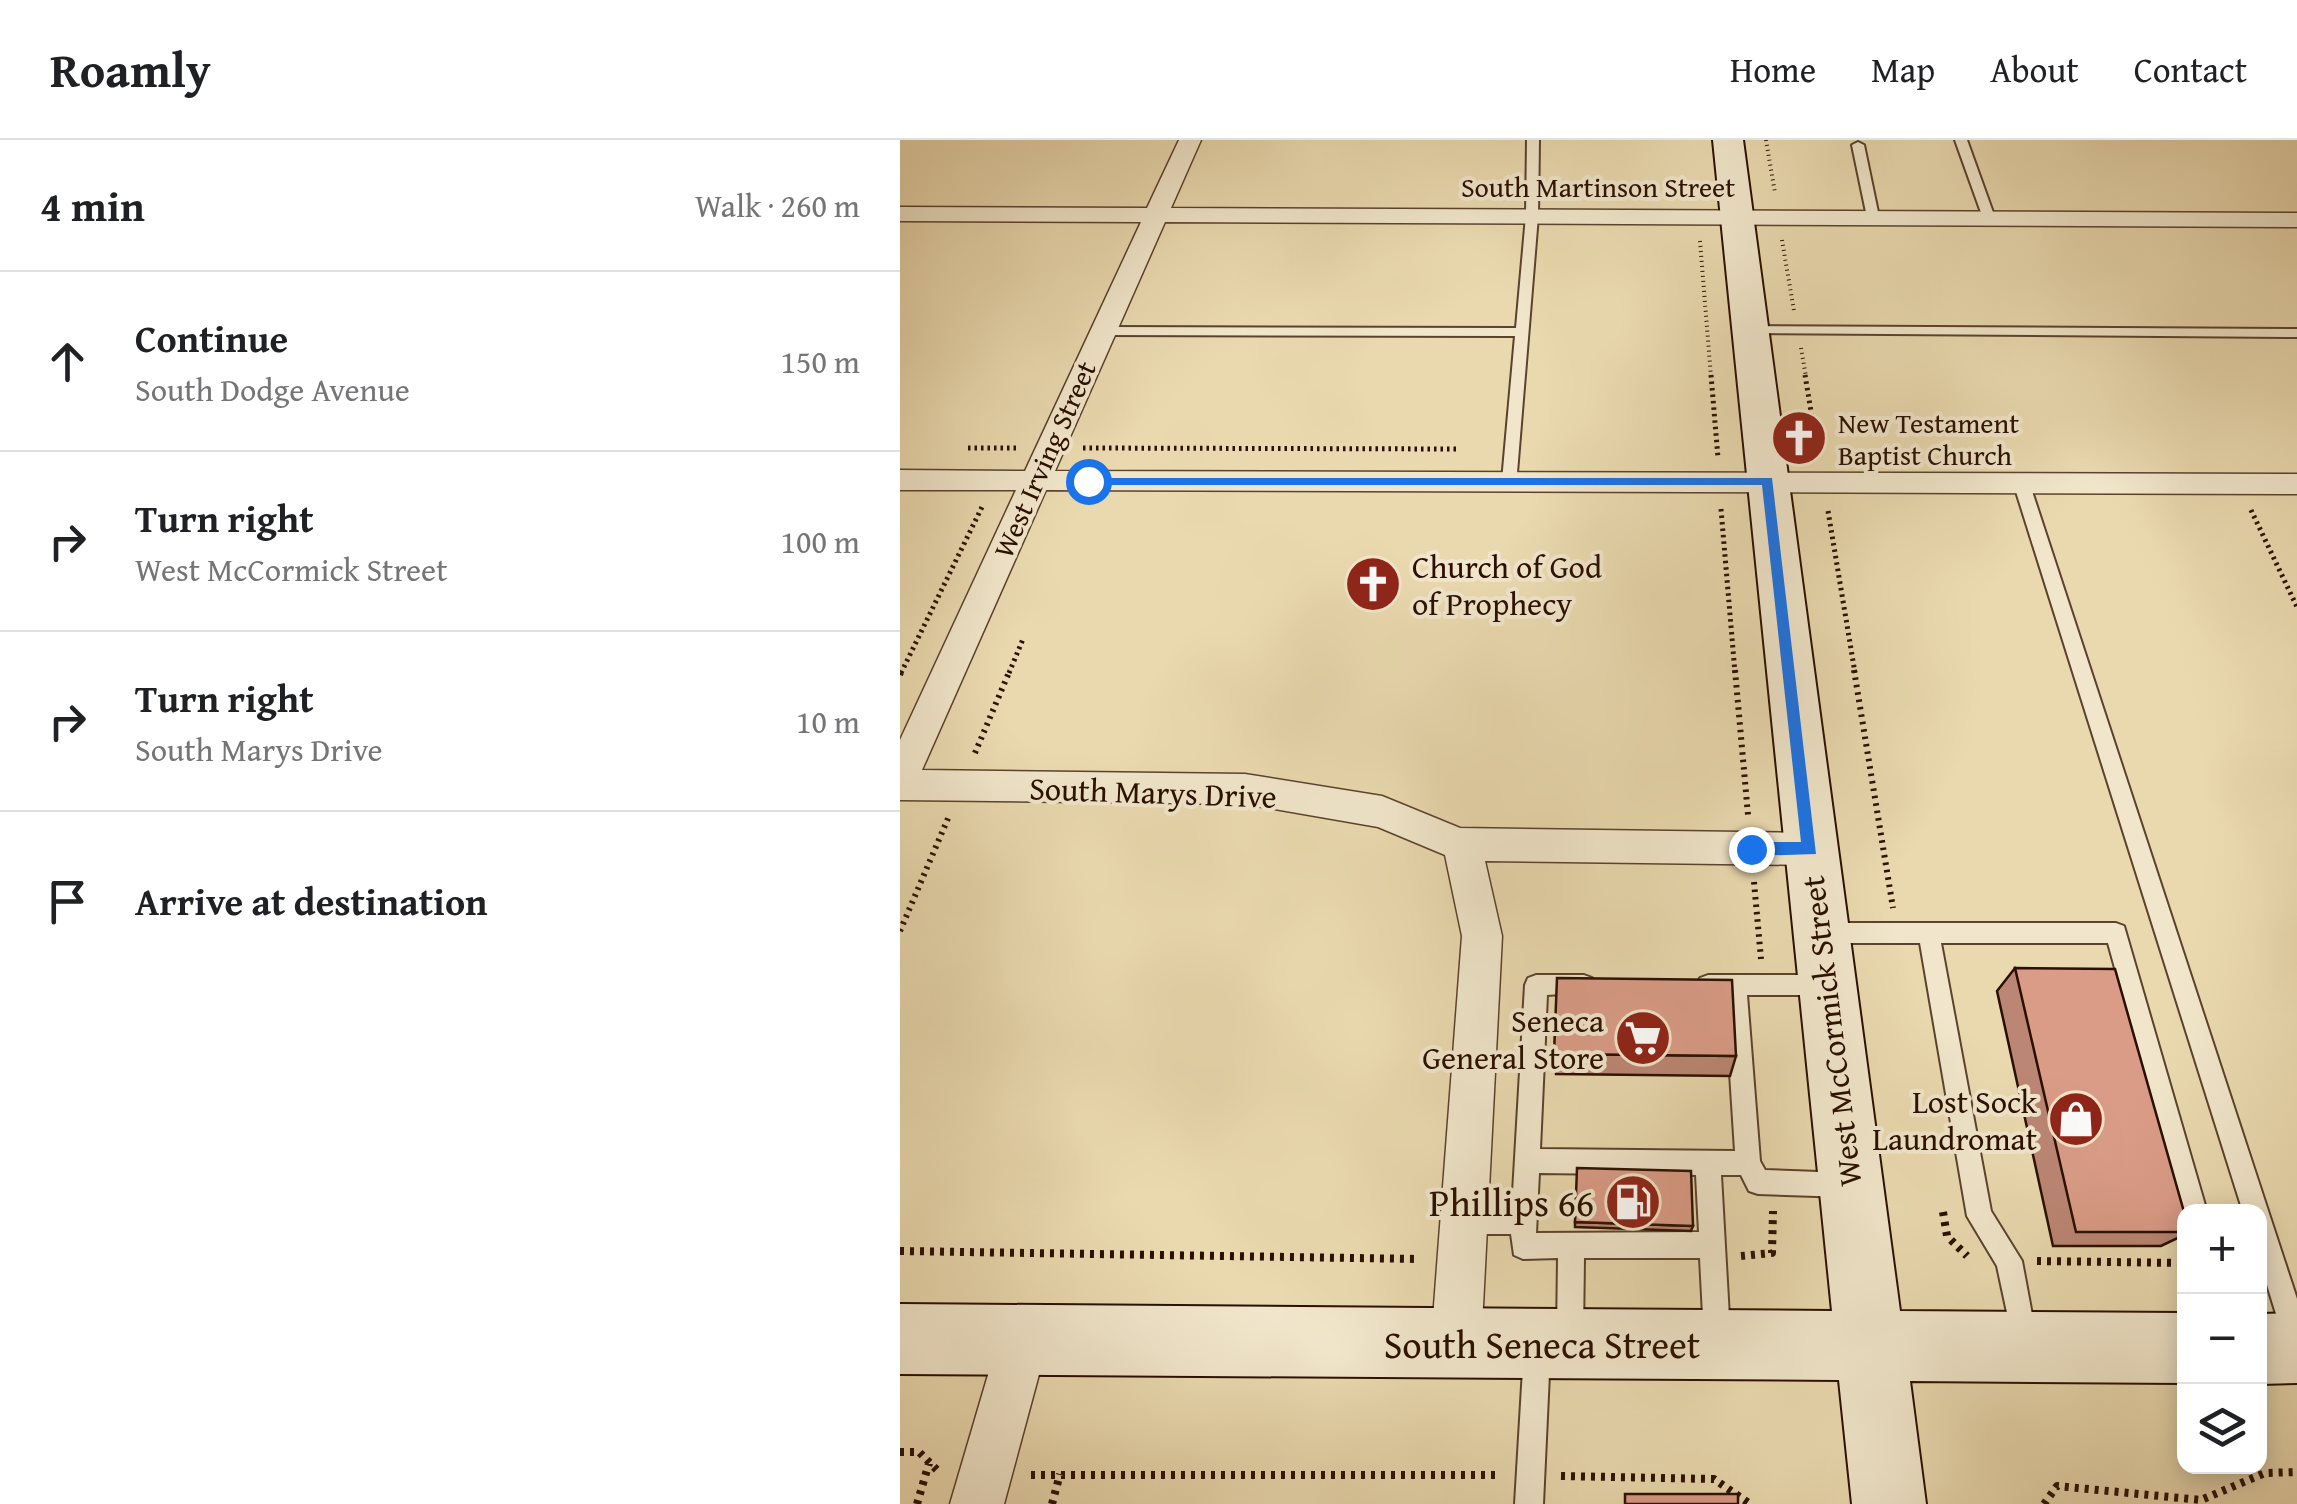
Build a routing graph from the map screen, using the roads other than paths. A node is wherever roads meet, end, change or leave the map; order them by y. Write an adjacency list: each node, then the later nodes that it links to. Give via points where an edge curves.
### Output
1 (1190, 140): 7 (street, West Irving Street)
2 (1533, 140): 8 (lane)
3 (1728, 140): 9 (street, West McCormick Street)
4 (1961, 140): 11 (lane)
5 (1858, 145): 10 (lane)
6 (900, 214): 7 (street, South Martinson Street)
7 (1155, 216): 8 (street, South Martinson Street); 14 (street, West Irving Street)
8 (1532, 216): 9 (street, South Martinson Street); 15 (lane)
9 (1738, 216): 10 (street, South Martinson Street); 13 (street, West McCormick Street)
10 (1874, 217): 11 (street, South Martinson Street)
11 (1989, 218): 12 (street, South Martinson Street)
12 (2297, 220)
13 (1774, 330): 16 (lane); 21 (street, West McCormick Street)
14 (1102, 331): 15 (lane); 18 (street, West Irving Street)
15 (1522, 332): 19 (lane)
16 (2297, 333)
17 (900, 480): 18 (street)
18 (1034, 480): 19 (street); 23 (street, West Irving Street)
19 (1510, 480): 21 (street)
20 (2021, 482): 21 (street, via 1822,481); 22 (street); 37 (lane)
21 (1736, 490): 25 (street, West McCormick Street)
22 (2293, 492)
23 (900, 782): 24 (street, South Marys Drive, via 1245,789 1382,812)
24 (1458, 844): 25 (street, South Marys Drive); 38 (street, via 1482,936)
25 (1810, 849): 27 (street, West McCormick Street)
26 (1929, 932): 27 (lane); 36 (lane, via 2116,933); 50 (lane, via 1980,1216 2010,1261)
27 (1821, 933): 31 (street, West McCormick Street)
28 (1615, 985): 32 (lane, via 1536,985)
29 (1675, 985): 30 (lane)
30 (1734, 985): 31 (lane); 34 (lane)
31 (1826, 985): 35 (street, West McCormick Street)
32 (1527, 1161): 33 (lane); 39 (lane)
33 (1708, 1162): 34 (lane); 42 (lane)
34 (1748, 1162): 35 (lane, via 1758,1182)
35 (1849, 1185): 49 (street, West McCormick Street)
36 (2193, 1204)
37 (2253, 1204)
38 (1466, 1222): 39 (lane); 46 (street)
39 (1524, 1222): 41 (lane, via 1523,1246)
40 (2267, 1245): 45 (lane)
41 (1572, 1246): 42 (lane); 47 (lane)
42 (1712, 1246): 48 (lane)
43 (900, 1339): 44 (street, South Seneca Street)
44 (1023, 1340): 46 (street, South Seneca Street); 54 (street)
45 (2297, 1340)
46 (1456, 1344): 47 (street, South Seneca Street)
47 (1554, 1345): 48 (street, South Seneca Street); 55 (lane)
48 (1718, 1345): 49 (street, South Seneca Street)
49 (1870, 1346): 50 (street, South Seneca Street); 56 (street, West McCormick Street)
50 (2025, 1347): 51 (street, South Seneca Street)
51 (2177, 1348)
52 (2267, 1348): 53 (street)
53 (2297, 1348)
54 (982, 1490)
55 (1530, 1490)
56 (1889, 1504)

